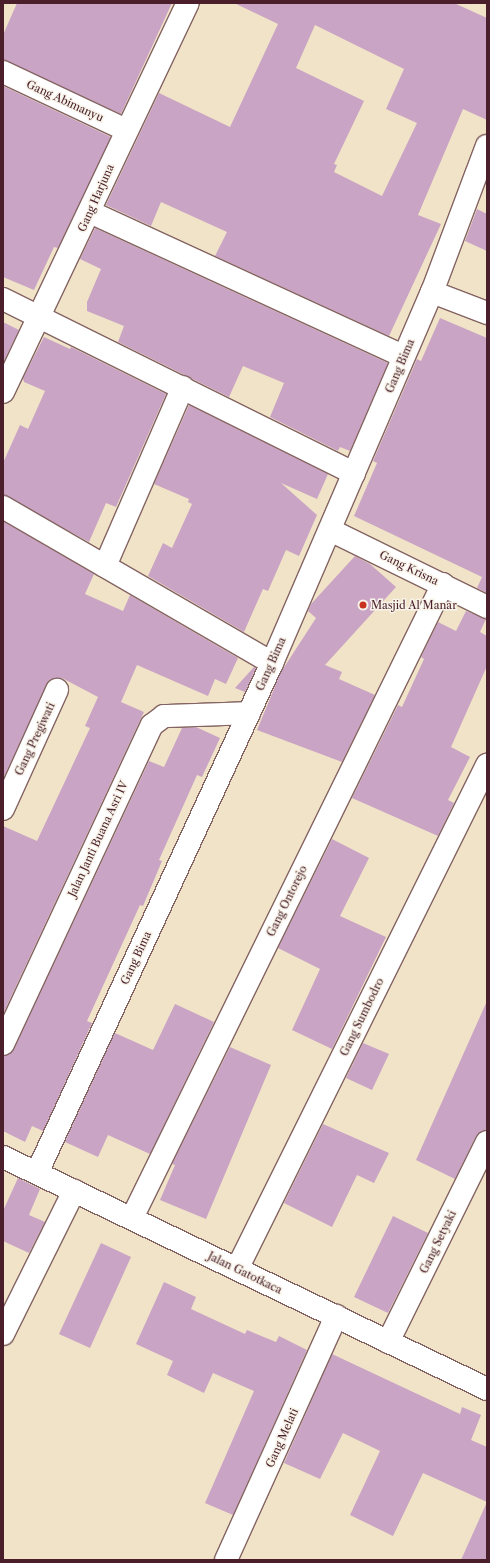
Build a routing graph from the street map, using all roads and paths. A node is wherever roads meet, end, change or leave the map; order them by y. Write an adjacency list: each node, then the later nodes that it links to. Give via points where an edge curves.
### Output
1 (188, 3): 3 (street, Gang Harjuna)
2 (3, 72): 3 (street, Gang Abimanyu)
3 (126, 130): 5 (street, Gang Harjuna)
4 (487, 146): 6 (street, Gang Bima)
5 (90, 212): 9 (street, Gang Harjuna); 10 (street)
6 (432, 292): 8 (street); 10 (street, Gang Bima)
7 (3, 299): 9 (street)
8 (487, 313)
9 (40, 318): 11 (street); 12 (street, Gang Harjuna)
10 (404, 356): 13 (street, Gang Bima)
11 (183, 387): 13 (street); 16 (street)
12 (3, 392)
13 (354, 473): 15 (street, Gang Bima)
14 (3, 507): 16 (street)
15 (330, 530): 17 (street, Gang Krisna); 19 (street, Gang Bima)
16 (105, 566): 19 (street)
17 (443, 584): 18 (street, Gang Krisna); 29 (street, Gang Ontorejo)
18 (487, 607)
19 (272, 663): 21 (street, Gang Bima)
20 (57, 690): 23 (street, Gang Pregiwati)
21 (249, 713): 24 (street, Jalan Janti Buana Asri IV, via 164,716 152,725); 27 (street, Gang Bima)
22 (487, 765): 30 (street, Gang Sumbodro)
23 (3, 809)
24 (3, 1044)
25 (487, 1142): 33 (street, Gang Setyaki)
26 (3, 1157): 27 (street, Jalan Gatotkaca)
27 (37, 1173): 28 (street, Jalan Gatotkaca)
28 (74, 1190): 29 (street, Jalan Gatotkaca); 32 (street)
29 (132, 1218): 30 (street, Jalan Gatotkaca)
30 (237, 1269): 31 (street, Jalan Gatotkaca)
31 (336, 1316): 33 (street, Jalan Gatotkaca); 35 (street, Gang Melati)
32 (3, 1334)
33 (388, 1342): 34 (street, Jalan Gatotkaca)
34 (487, 1389)
35 (226, 1560)

